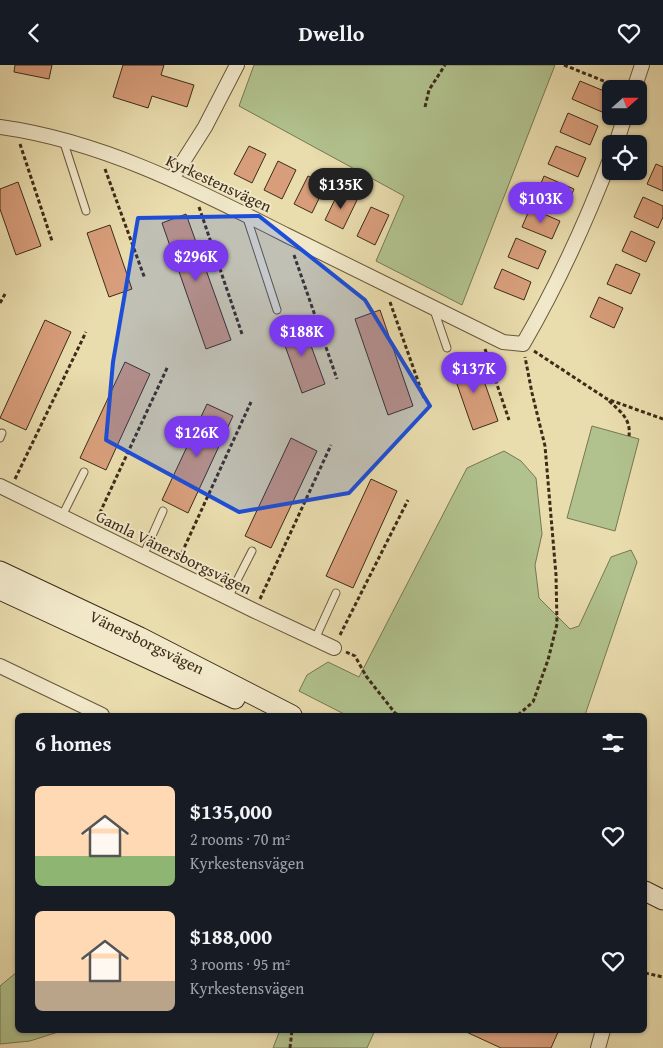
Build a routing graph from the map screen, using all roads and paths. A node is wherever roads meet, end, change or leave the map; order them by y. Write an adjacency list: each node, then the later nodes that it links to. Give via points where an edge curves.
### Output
1 (237, 65): 12 (street, via 205,127)
2 (445, 65): 7 (path, via 429,90)
3 (564, 65): 5 (path)
4 (642, 65): 6 (street)
5 (602, 80)
6 (637, 80)
7 (425, 107)
8 (0, 127): 9 (street, Kyrkestensvägen)
9 (16, 129): 10 (street, Kyrkestensvägen); 18 (path)
10 (63, 140): 11 (street, Kyrkestensvägen); 15 (lane)
11 (99, 152): 12 (street, Kyrkestensvägen); 19 (path)
12 (172, 179): 14 (street, Kyrkestensvägen)
13 (602, 180): 28 (street, via 547,304)
14 (192, 188): 16 (street, Kyrkestensvägen); 27 (path)
15 (86, 211)
16 (246, 215): 17 (street, Kyrkestensvägen); 24 (lane)
17 (288, 235): 20 (street, Kyrkestensvägen); 31 (path)
18 (52, 241)
19 (145, 279)
20 (383, 283): 23 (street, Kyrkestensvägen); 32 (path)
21 (4, 293): 22 (path)
22 (0, 303)
23 (433, 307): 25 (street, Kyrkestensvägen); 29 (lane)
24 (277, 310)
25 (478, 330): 28 (street, Kyrkestensvägen, via 503,342); 36 (path)
26 (86, 332): 40 (path)
27 (242, 334)
28 (523, 344): 33 (path); 60 (path, via 544,446 556,575 557,624 533,702)
29 (447, 348)
30 (168, 366): 44 (path)
31 (337, 379)
32 (424, 398)
33 (607, 399): 35 (path); 37 (path, via 630,425)
34 (251, 402): 48 (path)
35 (663, 419)
36 (509, 421)
37 (629, 436)
38 (331, 445): 52 (path)
39 (84, 472): 43 (lane)
40 (5, 488): 43 (street, Gamla Vänersborgsvägen)
41 (408, 500): 54 (path)
42 (164, 511): 46 (lane)
43 (62, 516): 44 (street, Gamla Vänersborgsvägen)
44 (92, 531): 46 (street, Gamla Vänersborgsvägen)
45 (252, 551): 51 (lane)
46 (143, 556): 48 (street, Gamla Vänersborgsvägen)
47 (0, 571): 58 (main road, Vänersborgsvägen, via 140,637)
48 (173, 571): 51 (street, Gamla Vänersborgsvägen)
49 (0, 590): 57 (main road, Vänersborgsvägen)
50 (336, 593): 53 (lane)
51 (228, 598): 52 (street, Gamla Vänersborgsvägen)
52 (255, 611): 53 (street, Gamla Vänersborgsvägen)
53 (315, 639): 54 (street, Gamla Vänersborgsvägen)
54 (334, 647): 59 (path, via 355,656)
55 (0, 666): 56 (street)
56 (98, 713)
57 (265, 713)
58 (288, 713)
59 (395, 713)
60 (520, 713)
61 (647, 892): 62 (main road)
62 (663, 900)
63 (647, 973): 64 (path)
64 (663, 977)
65 (292, 1033): 67 (path)
66 (602, 1033): 68 (street)
67 (290, 1048)
68 (598, 1048)

